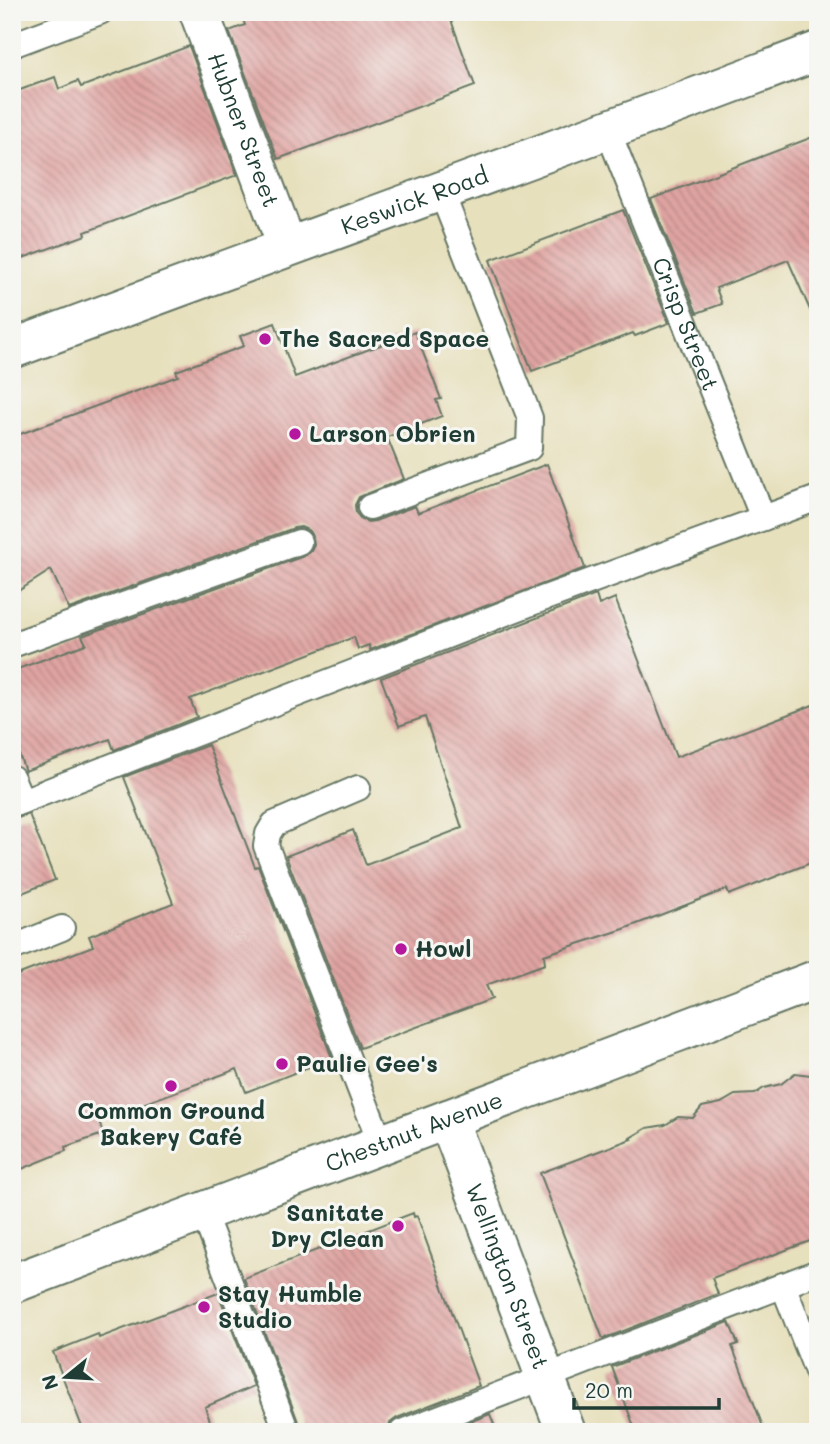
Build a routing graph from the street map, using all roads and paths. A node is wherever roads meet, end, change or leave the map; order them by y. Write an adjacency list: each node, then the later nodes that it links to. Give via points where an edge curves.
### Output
1 (100, 12): 3 (lane)
2 (199, 12): 7 (street, Hubner Street)
3 (12, 45)
4 (818, 51): 5 (street, Keswick Road)
5 (608, 131): 6 (street, Keswick Road); 11 (lane, Crisp Street)
6 (441, 191): 7 (street, Keswick Road); 10 (lane, via 530,418 529,448)
7 (287, 246): 8 (street, Keswick Road)
8 (12, 349)
9 (818, 498): 11 (lane)
10 (370, 507)
11 (763, 518): 16 (lane)
12 (299, 542): 13 (lane)
13 (12, 645)
14 (12, 778): 16 (lane)
15 (358, 788): 21 (lane, via 274,824 266,846)
16 (17, 803)
17 (62, 928): 18 (lane)
18 (12, 948)
19 (818, 979): 20 (street, Chestnut Avenue)
20 (448, 1119): 21 (street, Chestnut Avenue); 27 (street, Wellington Street)
21 (381, 1144): 22 (street, Chestnut Avenue)
22 (203, 1212): 24 (street, Chestnut Avenue); 28 (lane)
23 (818, 1272): 25 (lane)
24 (12, 1284)
25 (783, 1285): 26 (lane); 27 (lane)
26 (818, 1374)
27 (545, 1377): 29 (lane); 30 (street, Wellington Street)
28 (287, 1432)
29 (402, 1432)
30 (566, 1432)

